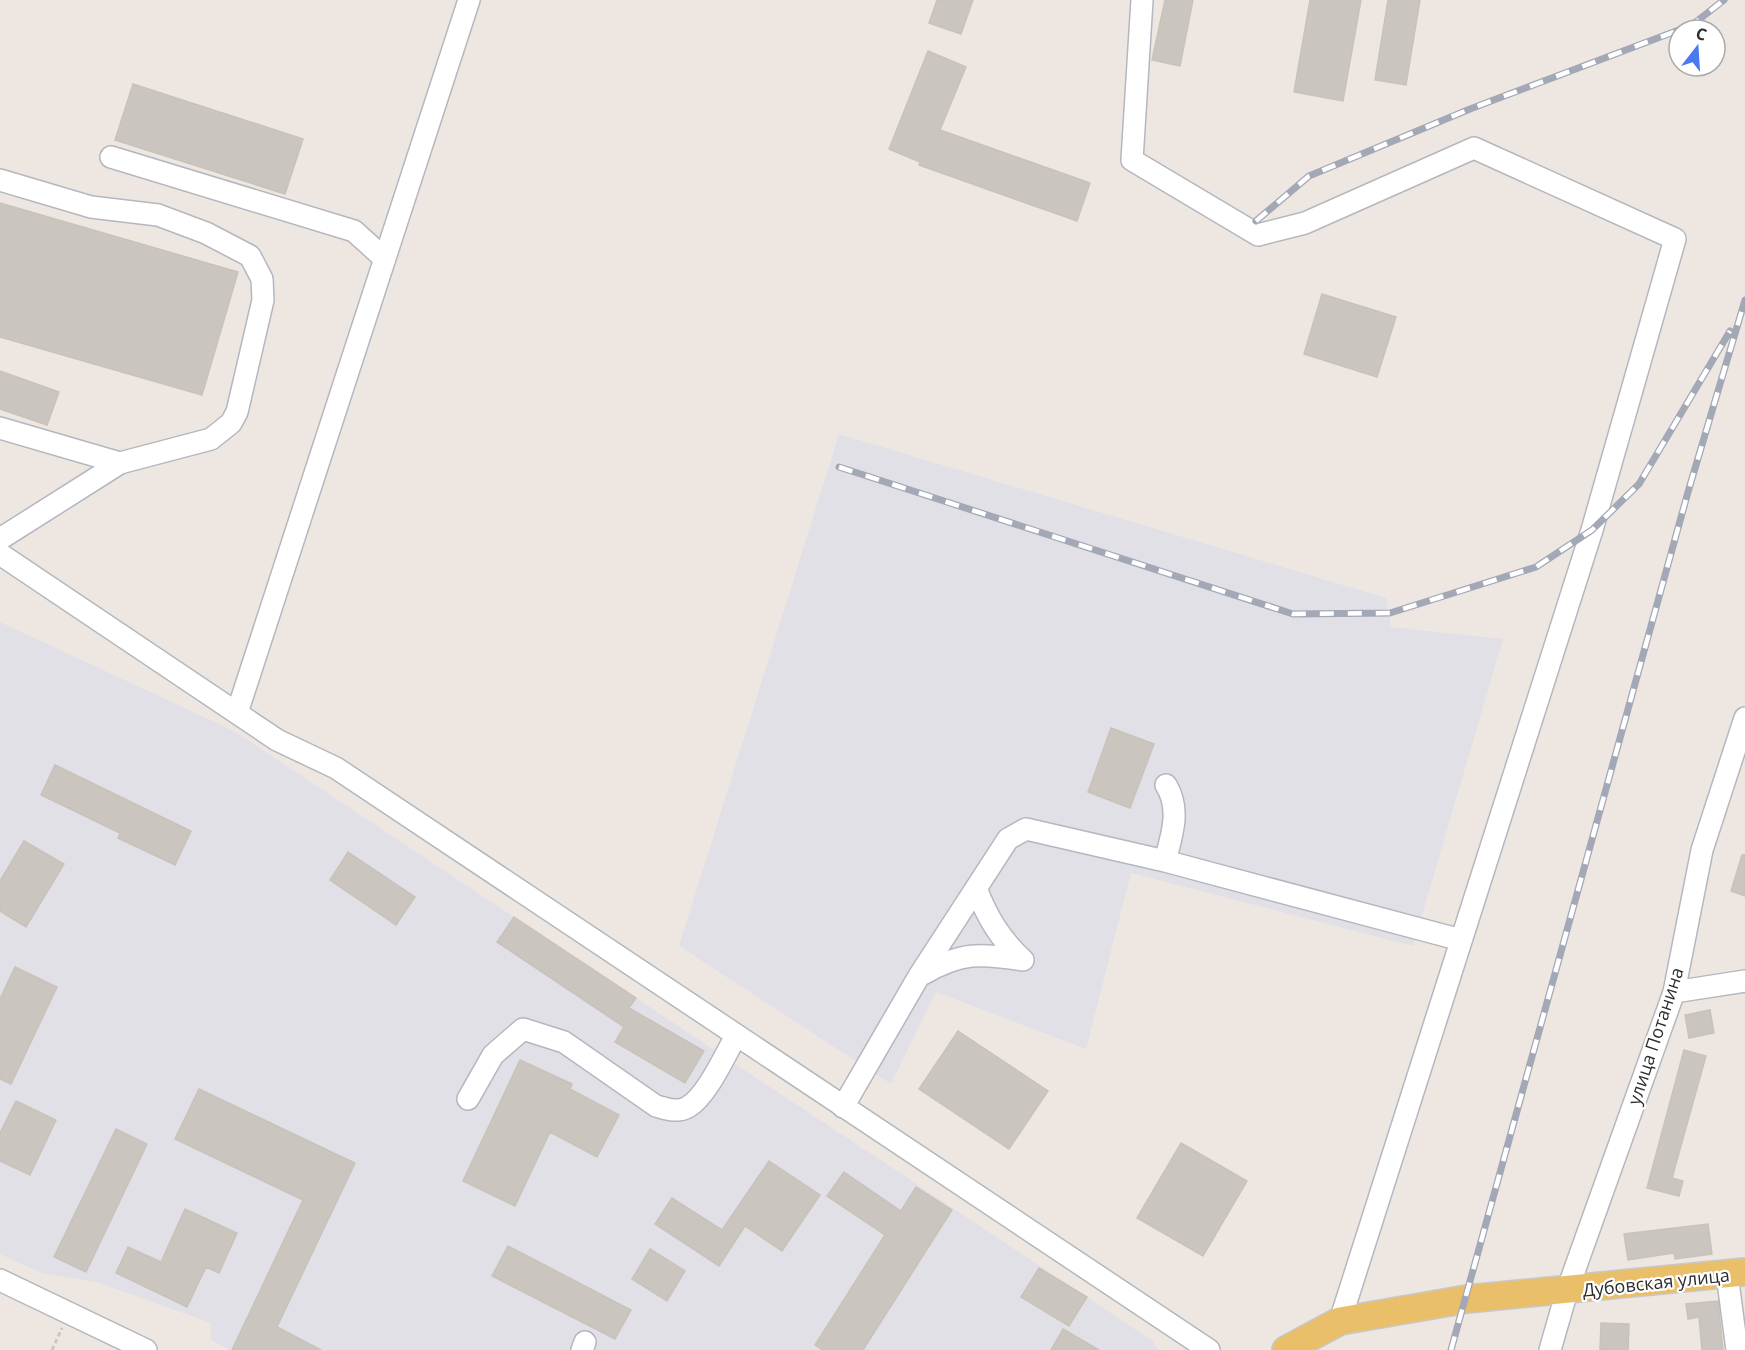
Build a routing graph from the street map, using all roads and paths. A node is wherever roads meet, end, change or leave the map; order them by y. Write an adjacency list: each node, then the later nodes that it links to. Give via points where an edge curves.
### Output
1 (469, 0): 5 (street)
2 (1142, 0): 15 (street, via 1132,160 1258,235 1305,223 1474,148 1675,239 1592,530)
3 (111, 157): 5 (street, via 354,231)
4 (0, 180): 7 (street, via 91,207 158,215 206,233 250,256 262,279 262,300 241,399 231,423 211,439)
5 (385, 259): 10 (street)
6 (0, 428): 7 (street)
7 (120, 463): 8 (street)
8 (0, 538)
9 (0, 554): 10 (street)
10 (237, 713): 19 (street, via 277,740 336,768)
11 (1745, 718): 18 (street, улица Потанина, via 1702,850)
12 (1166, 785): 13 (street, via 1173,797 1175,816)
13 (1165, 861): 14 (street, via 1026,829 1008,839); 15 (street)
14 (976, 888): 16 (street); 16 (street, via 996,931 1023,960 965,955)
15 (1461, 940): 26 (street)
16 (919, 976): 21 (street)
17 (1745, 981): 18 (street)
18 (1674, 992): 24 (street, улица Потанина)
19 (736, 1036): 20 (street, via 705,1089 688,1107 672,1111 656,1106 564,1042 523,1029 493,1054); 21 (street)
20 (468, 1099)
21 (843, 1107): 29 (street)
22 (1736, 1273): 24 (main road, Дубовская улица); 32 (street)
23 (0, 1280): 25 (street)
24 (1567, 1291): 26 (main road, Дубовская улица, via 1467,1299); 31 (street, улица Потанина)
25 (69, 1313): 27 (path); 28 (street)
26 (1340, 1321): 30 (main road, Дубовская улица)
27 (52, 1350)
28 (146, 1350)
29 (1209, 1350)
30 (1286, 1350)
31 (1550, 1350)
32 (1737, 1350)

